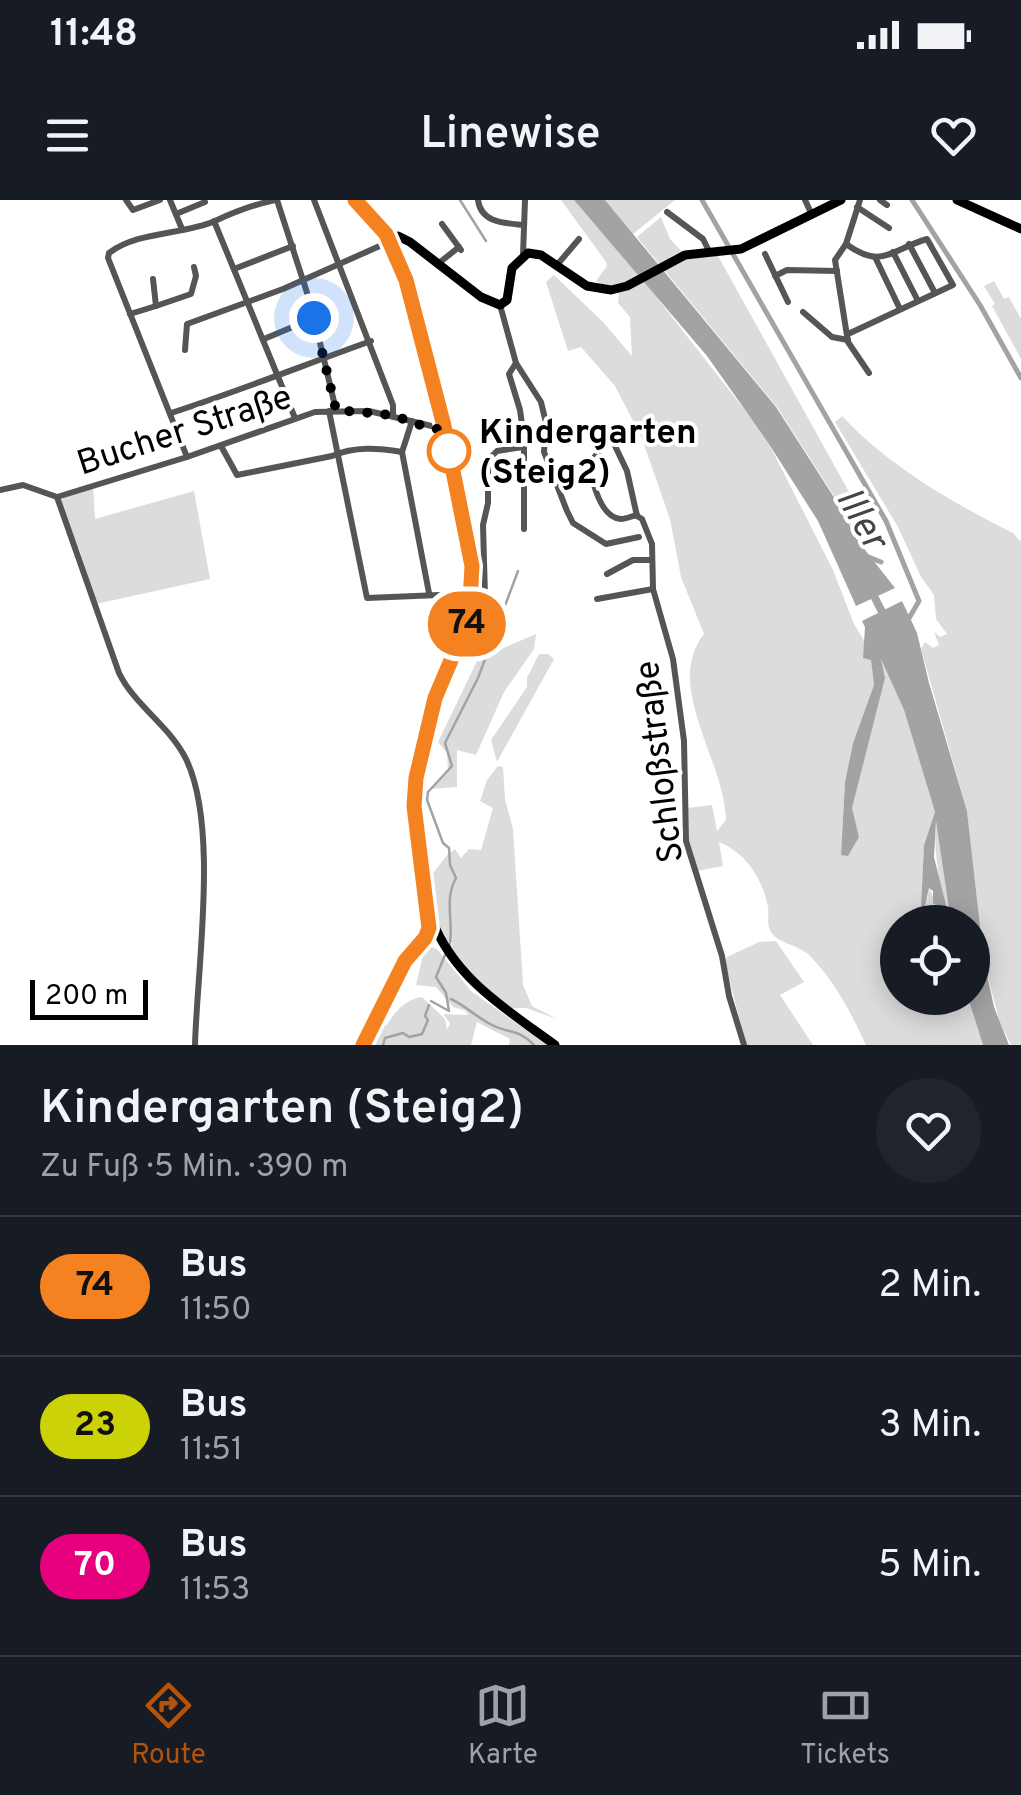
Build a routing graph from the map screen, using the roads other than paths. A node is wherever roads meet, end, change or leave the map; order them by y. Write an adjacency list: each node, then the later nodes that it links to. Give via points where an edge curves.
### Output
1 (126, 200): 2 (street, via 133,210)
2 (160, 200)
3 (169, 200): 15 (street)
4 (276, 200): 17 (street); 27 (street)
5 (314, 200): 33 (street)
6 (355, 200): 24 (main road)
7 (478, 200): 19 (street, via 496,222)
8 (525, 200): 19 (street)
9 (804, 200): 16 (street)
10 (841, 200): 16 (main road)
11 (957, 200): 22 (main road)
12 (205, 202): 15 (street)
13 (858, 204): 20 (street); 25 (street)
14 (667, 212): 28 (street, via 703,239)
15 (176, 214): 21 (street)
16 (812, 214): 28 (main road, via 738,250)
17 (214, 221): 21 (street); 37 (street)
18 (442, 224): 34 (street, via 460,248)
19 (524, 225): 31 (street)
20 (889, 228)
21 (182, 229): 50 (street, via 109,253)
22 (1021, 229)
23 (580, 239): 35 (street)
24 (394, 242): 33 (street); 34 (main road); 65 (main road)
25 (846, 244): 32 (street); 38 (street, via 836,255)
26 (909, 244): 29 (street); 42 (street); 42 (street, via 927,239 953,285)
27 (294, 246): 37 (street); 41 (street)
28 (709, 252): 35 (main road, via 685,256 618,289 586,286)
29 (893, 252): 32 (street); 43 (street)
30 (765, 254): 39 (street)
31 (523, 255): 35 (main road, via 533,253); 46 (main road, via 512,268 508,300)
32 (876, 259): 48 (street)
33 (340, 262): 41 (street); 54 (street)
34 (439, 263): 46 (main road)
35 (556, 266)
36 (194, 267): 47 (street, via 191,294)
37 (234, 269): 45 (street)
38 (837, 270): 39 (street); 52 (street)
39 (774, 274): 44 (street)
40 (153, 278): 47 (street)
41 (303, 278): 45 (street); 51 (street)
42 (934, 294): 43 (street)
43 (918, 301): 48 (street)
44 (788, 302)
45 (249, 304): 53 (street); 55 (street, via 187,324)
46 (500, 305): 57 (street)
47 (156, 306): 50 (street)
48 (900, 309): 52 (street)
49 (803, 312): 52 (street, via 832,337)
50 (130, 314): 61 (street)
51 (314, 318): 53 (street); 56 (street)
52 (848, 337): 58 (street)
53 (264, 339): 59 (street)
54 (371, 341): 56 (street); 62 (street)
55 (185, 350)
56 (323, 357): 59 (street); 60 (street)
57 (516, 363): 69 (street, via 509,374); 77 (street, via 541,402 544,452 574,524 606,544)
58 (869, 374)
59 (279, 376): 61 (street); 63 (street)
60 (332, 410): 62 (street, Bucher Straße); 63 (street, Bucher Straße); 71 (street)
61 (171, 412): 72 (street)
62 (392, 415): 64 (street, Bucher Straße)
63 (295, 418): 68 (street, Bucher Straße)
64 (412, 421): 65 (street, Bucher Straße); 70 (street)
65 (444, 429): 84 (main road, via 476,579)
66 (592, 430): 67 (street, via 605,425)
67 (610, 435): 75 (street, Schloßstraße); 75 (street, via 600,440 589,464 593,481 608,513)
68 (221, 446): 71 (street, via 237,474); 72 (street, Bucher Straße)
69 (523, 447): 76 (street); 84 (street, via 497,451 488,460 485,596)
70 (402, 452): 71 (street, via 366,448); 81 (street)
71 (337, 454): 81 (street, via 367,598)
72 (187, 458): 74 (street, Bucher Straße)
73 (0, 490): 74 (street, via 23,485)
74 (57, 497): 89 (street, via 119,673 186,760 194,790 203,864)
75 (637, 516): 77 (street); 78 (street, Schloßstraße, via 649,535)
76 (524, 529)
77 (639, 537): 78 (street)
78 (651, 557): 79 (street); 80 (street, Schloßstraße)
79 (607, 574)
80 (653, 589): 83 (street); 92 (street, Schloßstraße, via 680,704 686,841)
81 (429, 594): 82 (street)
82 (463, 594)
83 (597, 599)
84 (472, 602): 85 (main road, via 435,698 416,778)
85 (428, 913): 86 (main road); 87 (main road)
86 (425, 938): 87 (main road); 88 (main road)
87 (440, 939): 88 (main road); 91 (main road, via 477,987)
88 (413, 951): 90 (main road)
89 (195, 1045)
90 (363, 1045)
91 (555, 1045)
92 (744, 1045)

